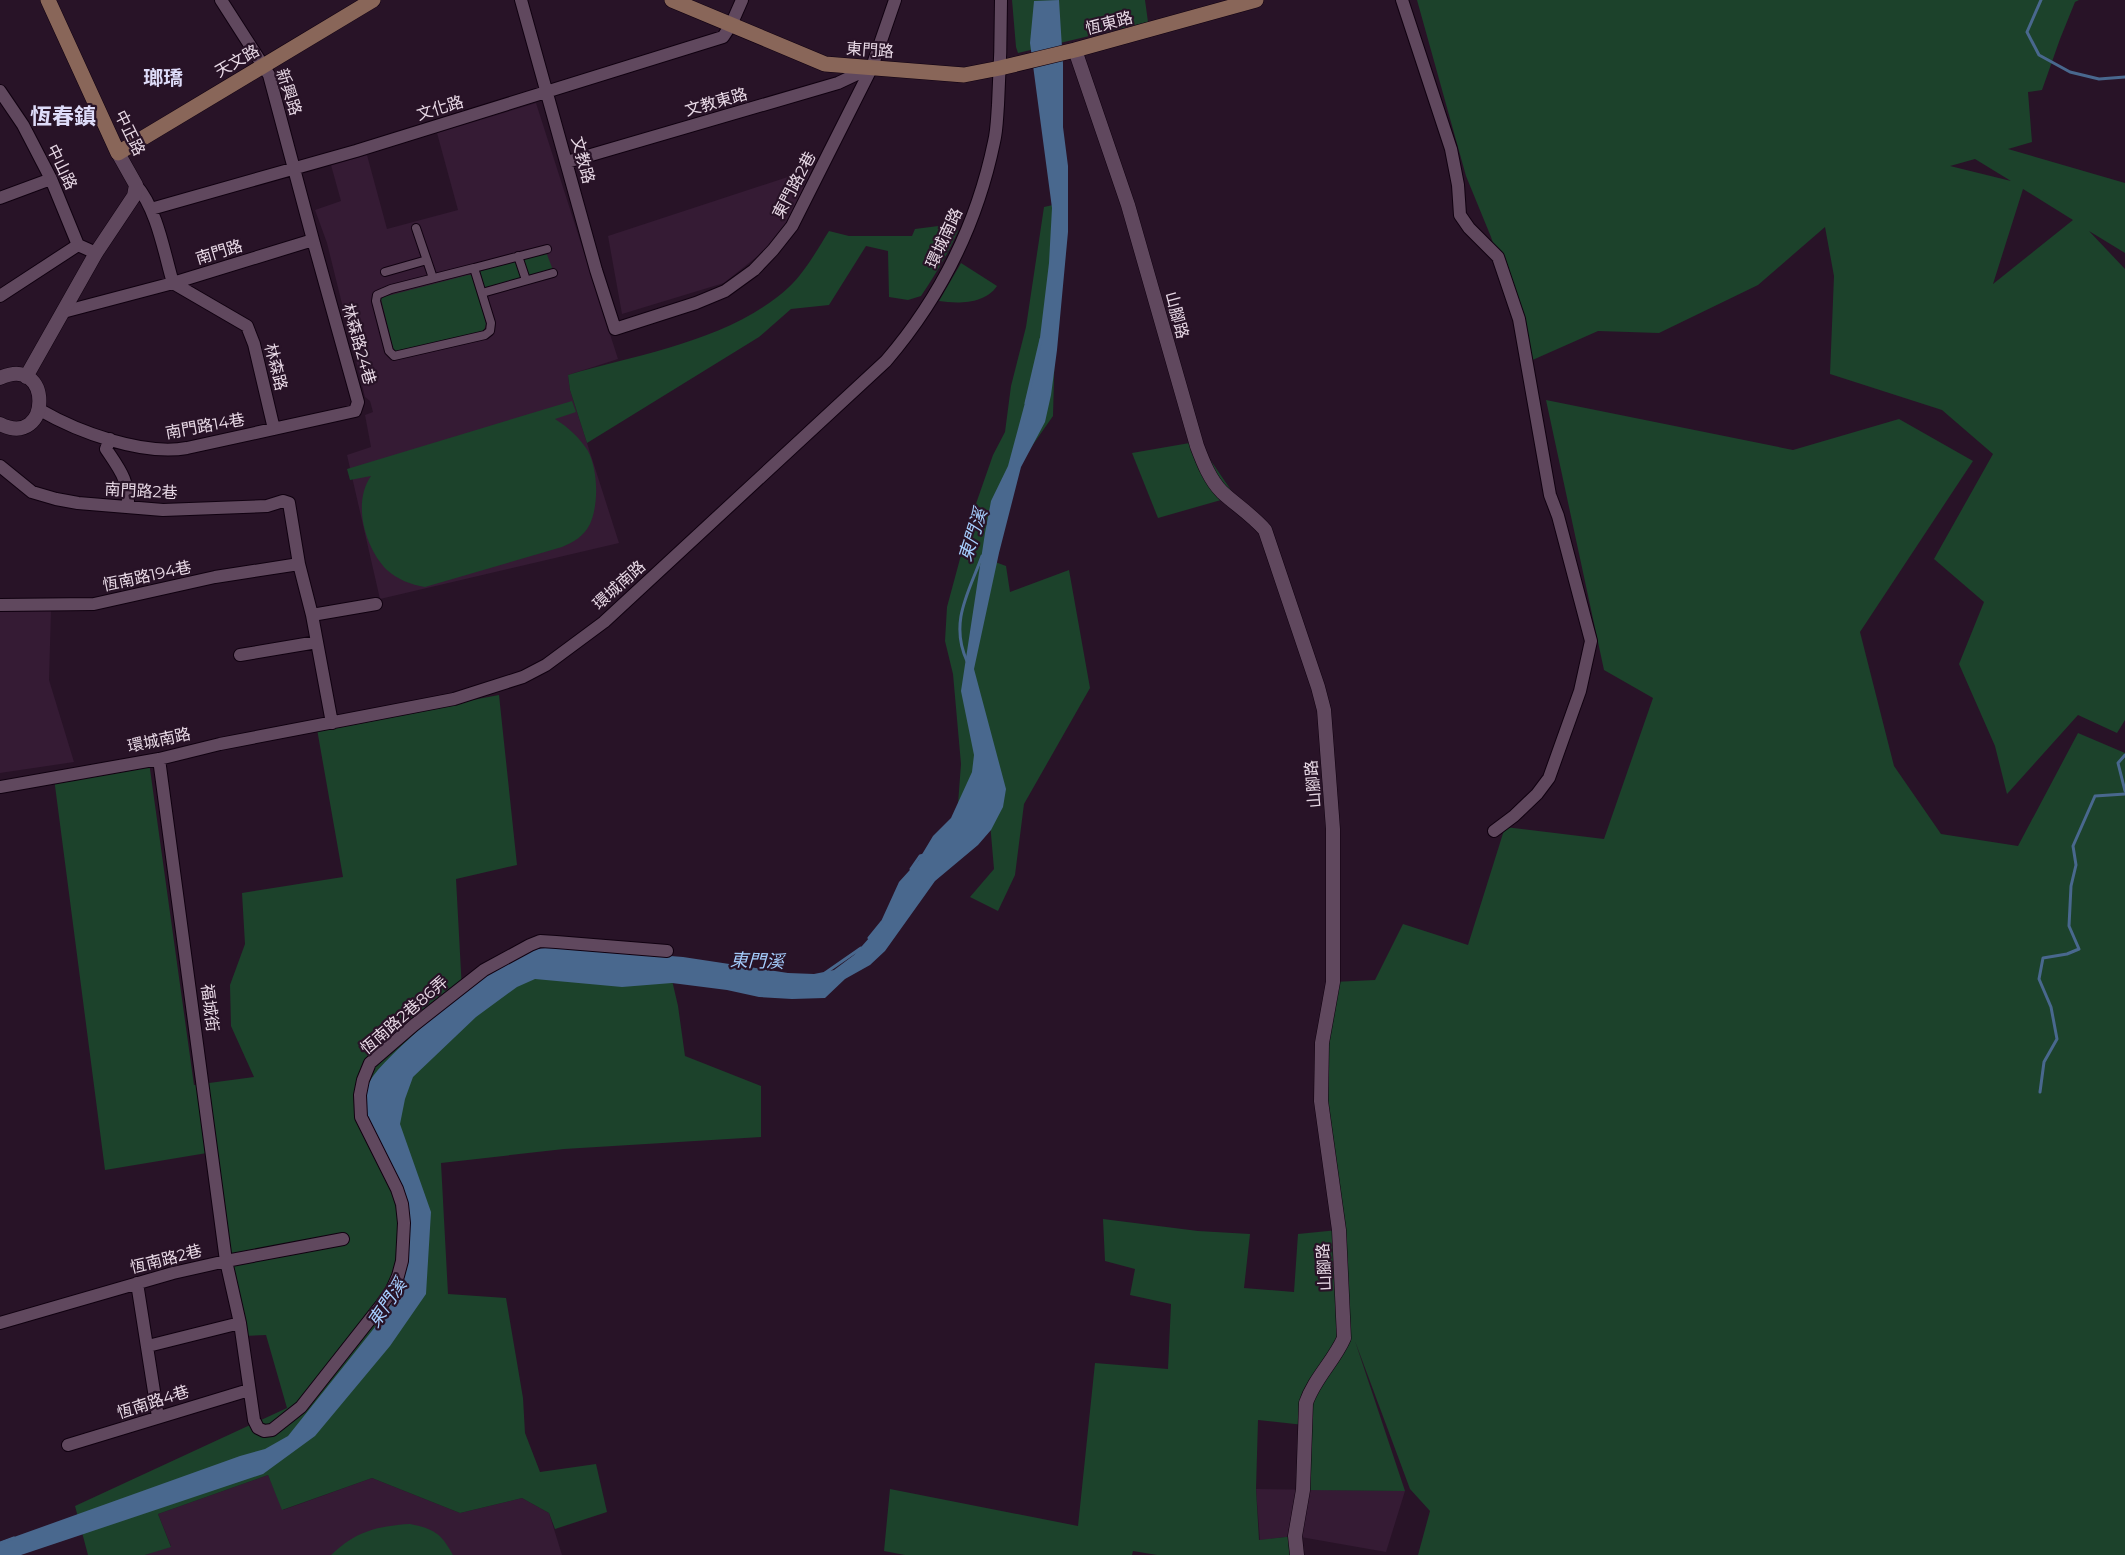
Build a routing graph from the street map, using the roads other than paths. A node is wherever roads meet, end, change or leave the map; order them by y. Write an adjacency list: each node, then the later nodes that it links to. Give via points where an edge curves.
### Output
1 (48, 0): 18 (main road, 中正路)
2 (221, 0): 13 (street, 新興路)
3 (373, 0): 13 (main road, 天文路)
4 (521, 0): 17 (street, 文教路)
5 (672, 0): 11 (main road, 東門路)
6 (742, 0): 11 (street)
7 (895, 0): 14 (street, 東門路2巷)
8 (1001, 0): 15 (street, 環城南路)
9 (1256, 0): 12 (main road, 恆東路)
10 (1402, 0): 59 (street, via 1451,149 1460,215 1498,257 1519,319 1550,495 1591,641 1580,691 1549,778 1537,794)
11 (731, 25): 14 (main road, 東門路, via 825,64); 17 (street, 文化路, via 723,37)
12 (1071, 51): 15 (main road, 東門路); 70 (street, 山腳路, via 1128,205 1205,467 1221,491 1264,530 1324,710 1333,829 1334,930 1333,982 1322,1042 1321,1101 1339,1230 1344,1338 1306,1402 1303,1490 1295,1536)
13 (263, 67): 18 (main road, 天文路); 20 (street, 新興路, via 269,75)
14 (872, 67): 15 (main road, 東門路, via 964,75); 19 (street, 文教東路, via 829,86); 41 (street, 東門路2巷, via 792,226 754,270 725,291)
15 (1000, 68): 56 (street, 環城南路, via 995,140 976,208 946,276 886,361 604,622 546,665 510,682 454,699)
16 (0, 90): 21 (street, 中山路)
17 (548, 92): 19 (street, 文教路); 20 (street, 文化路)
18 (118, 153): 22 (street, 中正路)
19 (567, 162): 41 (street, 文教路)
20 (295, 170): 24 (street, 文化路); 26 (street)
21 (51, 179): 23 (street); 27 (street, 中山路)
22 (136, 185): 24 (street, 中正路); 29 (street, via 132,201)
23 (0, 198)
24 (151, 209): 36 (street, 中正路)
25 (416, 228): 31 (street)
26 (314, 240): 36 (street, 南門路); 46 (street, 林森路24巷, via 358,402 355,411)
27 (78, 245): 29 (street); 39 (street)
28 (547, 249): 30 (street)
29 (96, 253): 40 (street)
30 (518, 256): 32 (street); 35 (street)
31 (427, 260): 34 (street); 37 (street, via 384,270)
32 (474, 268): 34 (street); 38 (street)
33 (554, 273): 35 (street)
34 (433, 278): 37 (street)
35 (526, 280): 38 (street)
36 (173, 283): 40 (street, 南門路); 46 (street, 林森路, via 247,326)
37 (391, 289): 38 (street, via 377,295 376,301 394,356 485,335 490,331 490,323)
38 (482, 293)
39 (0, 296)
40 (63, 312): 42 (street)
41 (615, 328)
42 (26, 377): 43 (street, via 14,374); 44 (street, via 39,391)
43 (0, 378)
44 (40, 410): 45 (street, via 23,427); 47 (street)
45 (0, 424)
46 (274, 429): 47 (street, 南門路14巷, via 159,451)
47 (110, 439): 49 (street, via 106,449 123,474)
48 (0, 466): 49 (street, 南門路2巷, via 23,487 41,496)
49 (128, 507): 50 (street, 南門路2巷, via 204,510 267,506 283,501 289,503)
50 (299, 564): 52 (street, 恆南路194巷, via 94,604); 53 (street)
51 (376, 604): 53 (street)
52 (0, 605)
53 (312, 615): 54 (street)
54 (317, 642): 55 (street); 56 (street)
55 (240, 655)
56 (332, 723): 57 (street, 環城南路)
57 (159, 759): 58 (street, 環城南路); 62 (street, 福城街)
58 (0, 787)
59 (1494, 831)
60 (667, 951): 67 (street, 恆南路2巷86弄, via 536,943 484,970 370,1063 360,1095 361,1116 402,1204 402,1261 398,1276 390,1294 301,1407 283,1423 272,1430 258,1428)
61 (343, 1239): 62 (street, 恆南路2巷)
62 (226, 1261): 63 (street, 恆南路2巷); 65 (street, 恆南路2巷86弄)
63 (137, 1283): 64 (street, 恆南路2巷); 66 (street)
64 (0, 1323)
65 (240, 1323): 66 (street); 67 (street, 恆南路2巷86弄)
66 (148, 1346): 68 (street)
67 (249, 1389): 68 (street, 恆南路4巷)
68 (158, 1417): 69 (street, 恆南路4巷)
69 (68, 1444)
70 (1297, 1555)

